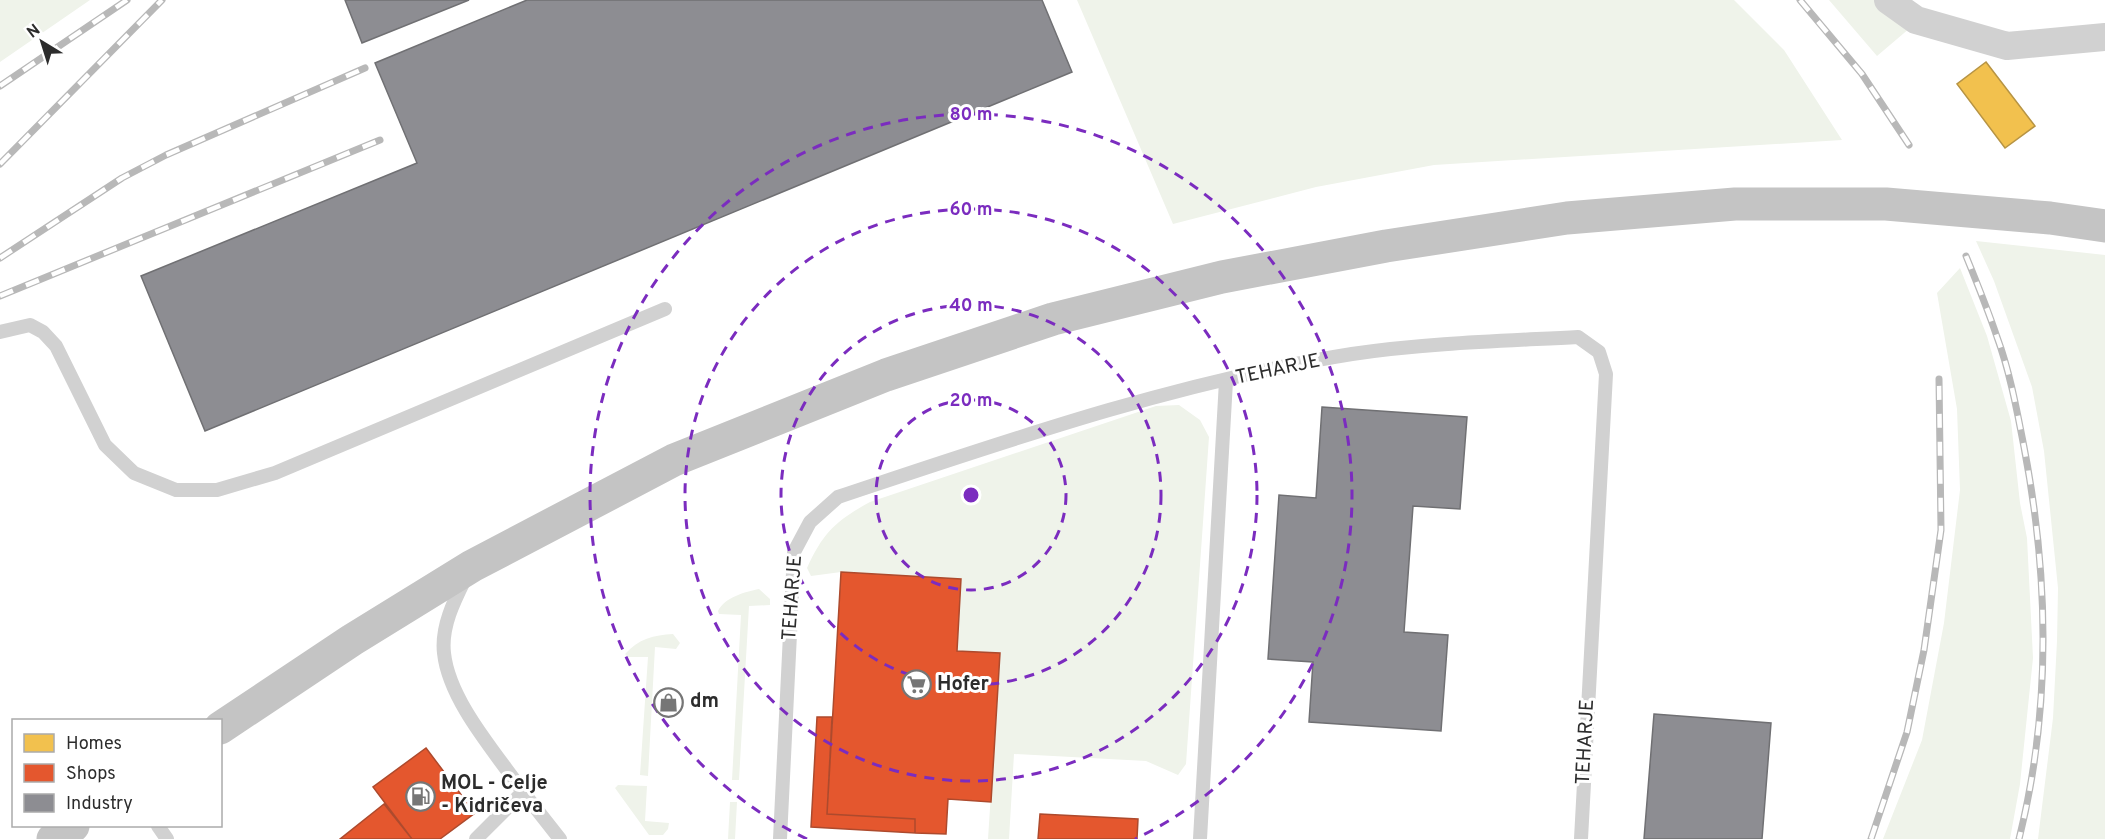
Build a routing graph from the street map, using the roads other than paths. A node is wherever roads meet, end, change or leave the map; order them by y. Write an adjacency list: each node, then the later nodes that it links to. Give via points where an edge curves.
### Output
1 (1888, 0): 2 (street, via 1916,20 2007,46)
2 (2105, 37)
3 (2105, 226): 7 (main road, via 1886,204 1734,204 1567,218 1222,277 1053,319 886,375 674,460)
4 (665, 309): 5 (lane, via 275,472 217,490 176,490 134,473 105,445 56,346 43,332 30,325)
5 (0, 332)
6 (1226, 381): 14 (lane, TEHARJE, via 1067,421 849,493 838,497 810,522 794,552); 15 (lane); 16 (lane, TEHARJE, via 1353,354 1484,342 1578,337 1599,352 1606,374)
7 (472, 566): 8 (main road); 9 (lane, via 449,609 443,653 458,697)
8 (222, 727)
9 (523, 792): 12 (lane); 13 (lane)
10 (70, 827): 11 (main road)
11 (53, 839)
12 (476, 839)
13 (560, 839)
14 (780, 839)
15 (1200, 839)
16 (1581, 839)

